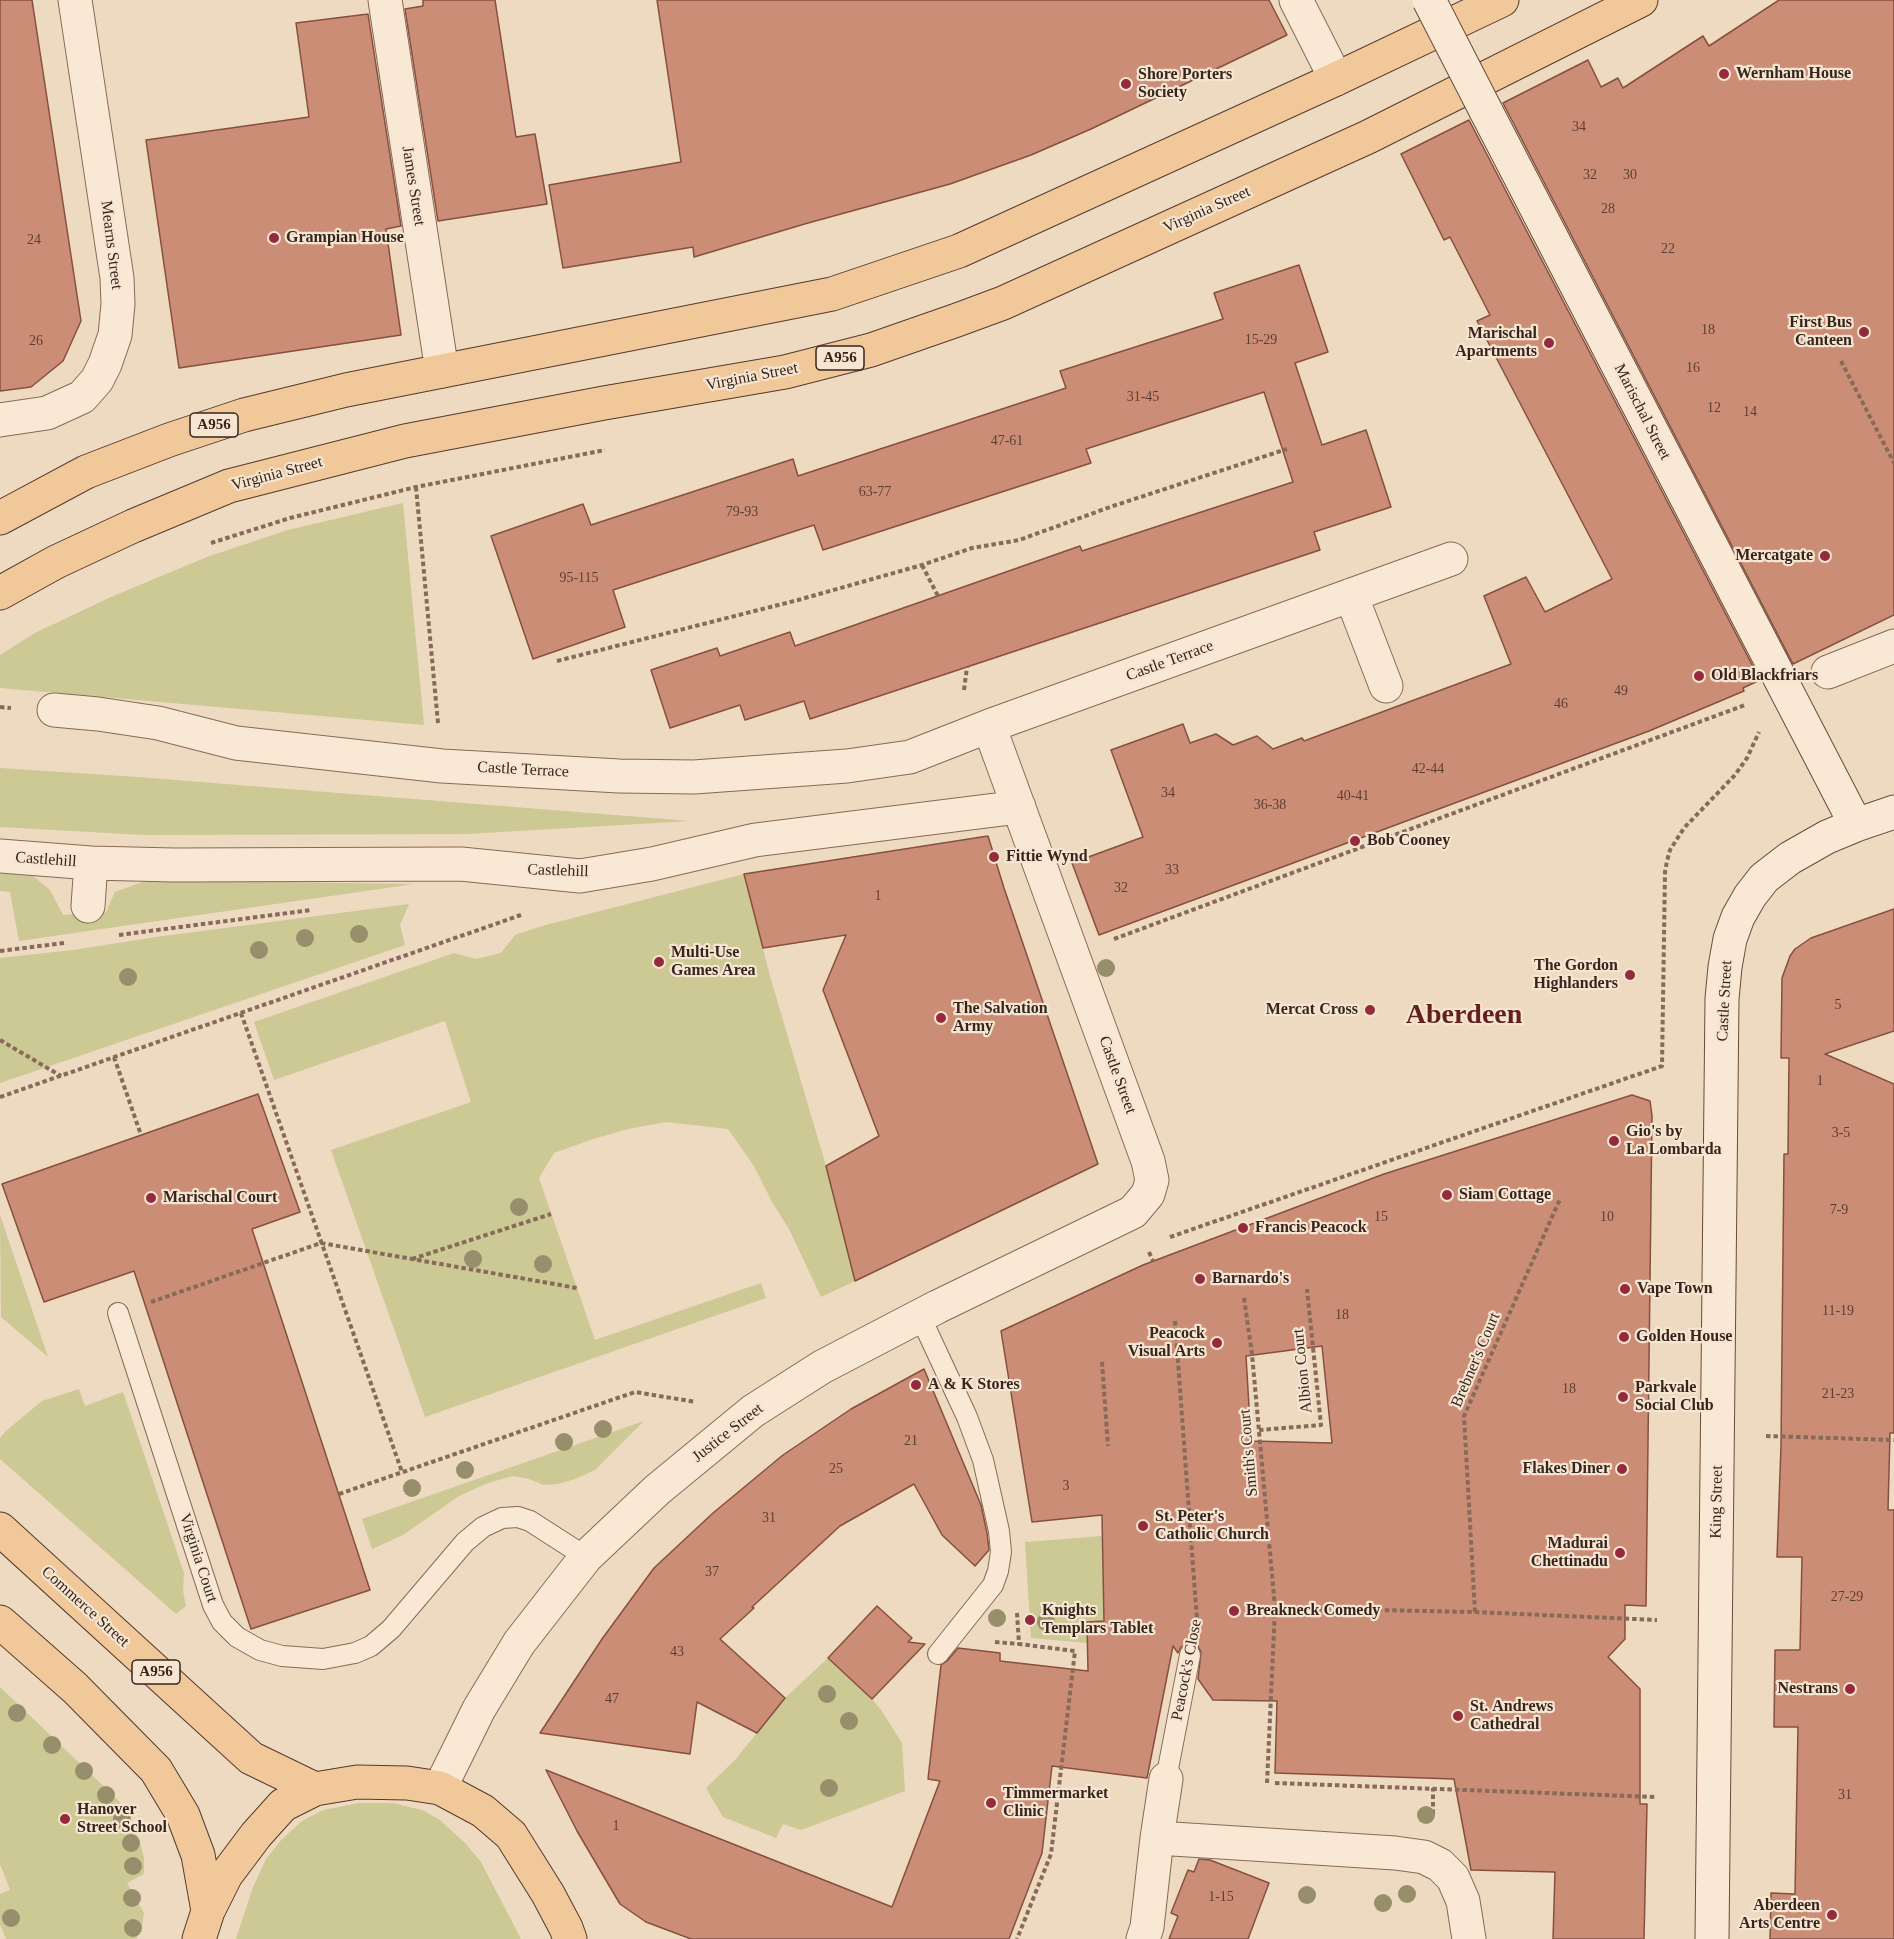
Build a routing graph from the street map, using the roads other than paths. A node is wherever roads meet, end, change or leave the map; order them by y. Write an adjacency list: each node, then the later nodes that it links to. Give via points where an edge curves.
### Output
1 (75, 0): 9 (street, Mearns Street, via 117,278 115,335 97,380 82,397 47,413)
2 (385, 0): 8 (street, James Street)
3 (1296, 0): 7 (street)
4 (1429, 0): 21 (street, Marischal Street, bridge)
5 (1502, 0): 7 (main road, A956)
6 (1641, 0): 12 (main road, Virginia Street / A956, via 1368,137 1003,303 957,320 871,350 785,372 405,441 229,486 56,561)
7 (1336, 79): 8 (main road, A956, via 959,251 832,294)
8 (442, 371): 10 (main road, A956, via 244,415 86,472)
9 (0, 420)
10 (0, 518)
11 (1451, 559): 13 (street, Castle Terrace)
12 (0, 593)
13 (1351, 595): 16 (street); 18 (street, Castle Terrace)
14 (1894, 646): 15 (street)
15 (1828, 672)
16 (1386, 686)
17 (54, 710): 18 (street, Castle Terrace, via 158,723 236,743 442,766 619,776 694,777 847,766 910,757)
18 (989, 726): 19 (street)
19 (1019, 807): 23 (street, Castlehill, via 755,840 580,876 461,864); 26 (street, Castle Street, via 1152,1171 1151,1188)
20 (1894, 812): 21 (street, Castle Street)
21 (1856, 825): 25 (street, Castle Street, via 1790,858 1764,878 1744,906 1734,927 1725,967)
22 (0, 856): 23 (street, Castlehill)
23 (91, 863): 24 (street, Castlehill)
24 (88, 906)
25 (1722, 1065): 42 (street, King Street)
26 (1133, 1212): 28 (street, Justice Street)
27 (118, 1313): 30 (lane, Virginia Court, via 213,1605 237,1637 260,1650 323,1659 371,1646 391,1629 465,1542 502,1518 530,1521)
28 (920, 1316): 30 (street, Justice Street, via 822,1367 753,1411 657,1490); 32 (lane, via 983,1460 1001,1552 993,1585)
29 (0, 1529): 36 (main road, Commerce Street / A956, via 251,1758)
30 (586, 1557): 35 (street, Justice Street, via 519,1643 479,1709)
31 (0, 1622): 38 (main road, via 75,1688 156,1770 183,1815 198,1855)
32 (938, 1654)
33 (1190, 1655): 34 (lane, Peacock's Close)
34 (1166, 1779): 37 (street, Peacock's Close)
35 (440, 1788): 36 (main road, via 357,1782); 39 (main road, via 483,1811 511,1835)
36 (315, 1789): 38 (main road, via 283,1805 256,1835 226,1875)
37 (1157, 1838): 40 (street, Peacock's Close); 41 (street, via 1395,1852 1431,1860 1454,1878 1463,1901)
38 (203, 1925)
39 (573, 1935)
40 (1143, 1939)
41 (1469, 1939)
42 (1712, 1939)

